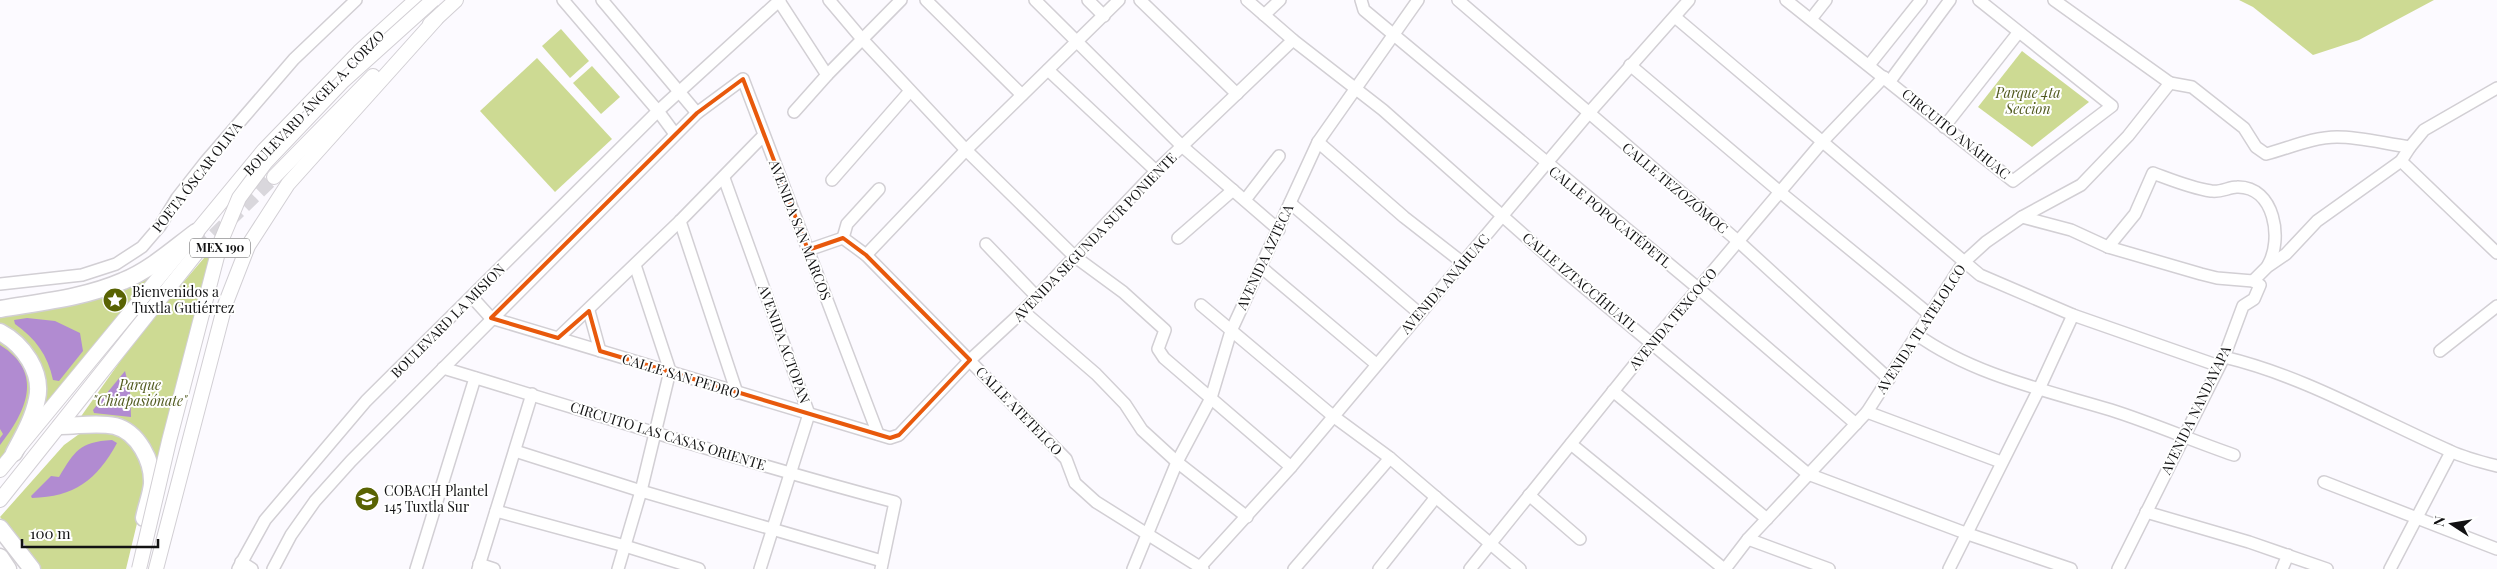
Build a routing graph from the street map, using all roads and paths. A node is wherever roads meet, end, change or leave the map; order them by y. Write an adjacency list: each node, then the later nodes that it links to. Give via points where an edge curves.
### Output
1 (356, 0): 94 (street, POETA ÓSCAR OLIVA, via 281,74 206,161 142,247 116,264 82,275)
2 (416, 0): 77 (main road, BOULEVARD ÁNGEL A. CORZO / MEX 190, via 264,150)
3 (433, 0): 176 (main road, MEX 190, bridge, via 343,81 265,163 239,198 217,259)
4 (456, 0): 30 (main road, BOULEVARD ÁNGEL A. CORZO)
5 (563, 0): 49 (street)
6 (602, 0): 45 (street)
7 (779, 0): 40 (street); 45 (street, BOULEVARD LA MISION)
8 (829, 0): 34 (street)
9 (902, 0): 34 (street)
10 (926, 0): 48 (street)
11 (1035, 0): 36 (street)
12 (1088, 0): 28 (street)
13 (1119, 0): 28 (street)
14 (1140, 0): 47 (street)
15 (1247, 0): 27 (street, CALLE IZTACCÍHUATL)
16 (1280, 0): 27 (street)
17 (1418, 0): 33 (street, AVENIDA AZTECA)
18 (1458, 0): 52 (street, CALLE TEZOZÓMOC)
19 (1690, 0): 29 (street, AVENIDA ANÁHUAC)
20 (1786, 0): 31 (street, CIRCUITO ANÁHUAC)
21 (1826, 0): 31 (street)
22 (1921, 0): 38 (street)
23 (1950, 0): 41 (street, AVENIDA TEXCOCO)
24 (1978, 0): 32 (street, CIRCUITO ANÁHUAC)
25 (2054, 0): 42 (street)
26 (1362, 5): 33 (street, CALLE POPOCATÉPETL)
27 (1264, 15): 35 (street, CALLE IZTACCÍHUATL)
28 (1104, 16): 36 (street)
29 (1675, 17): 37 (street, AVENIDA ANÁHUAC); 56 (street)
30 (436, 19): 65 (main road, BOULEVARD ÁNGEL A. CORZO, via 363,85); 177 (main road, via 288,184 248,246 225,305)
31 (1811, 19): 38 (street, CIRCUITO ANÁHUAC)
32 (2018, 33): 53 (street); 53 (street, CIRCUITO ANÁHUAC, via 2112,106 2013,181)
33 (1395, 35): 43 (street, AVENIDA AZTECA); 63 (street, CALLE POPOCATÉPETL)
34 (862, 38): 40 (street); 46 (street)
35 (1293, 40): 43 (street, CALLE IZTACCÍHUATL); 47 (street, AVENIDA SEGUNDA SUR PONIENTE)
36 (1078, 41): 39 (street); 58 (street)
37 (1630, 65): 52 (street, AVENIDA ANÁHUAC); 70 (street)
38 (1869, 65): 41 (street, CIRCUITO ANÁHUAC)
39 (1048, 70): 48 (street); 64 (street)
40 (827, 75): 50 (street)
41 (1887, 79): 53 (street, CIRCUITO ANÁHUAC); 56 (street, AVENIDA TEXCOCO)
42 (2170, 82): 59 (street, via 2192,87 2244,128 2256,147 2266,154 2337,137); 74 (street, AVENIDA TLATELOLCO, via 2122,144 2081,185)
43 (1355, 88): 57 (street, AVENIDA AZTECA); 73 (street, CALLE IZTACCÍHUATL)
44 (2497, 88): 59 (street, via 2424,130)
45 (680, 90): 49 (street, BOULEVARD LA MISION); 51 (street)
46 (910, 91): 60 (street); 67 (street)
47 (1237, 94): 58 (street, AVENIDA SEGUNDA SUR PONIENTE)
48 (1022, 95): 60 (street)
49 (658, 111): 54 (street); 97 (street, BOULEVARD LA MISION)
50 (794, 112)
51 (697, 113): 54 (street, BOULEVARD LA MISION); 55 (street, AVENIDA SAN MARCOS, via 743,79)
52 (1588, 114): 63 (street, AVENIDA ANÁHUAC); 80 (street, CALLE TEZOZÓMOC)
53 (1944, 126)
54 (675, 134): 106 (street, BOULEVARD LA MISION)
55 (763, 136): 66 (street); 84 (street, AVENIDA SAN MARCOS)
56 (1822, 141): 70 (street, AVENIDA TEXCOCO); 89 (street)
57 (1318, 142): 72 (street, AVENIDA AZTECA); 88 (street)
58 (1183, 147): 64 (street, AVENIDA SEGUNDA SUR PONIENTE); 69 (street)
59 (2410, 147): 62 (street)
60 (966, 150): 86 (street); 87 (street)
61 (1280, 156): 71 (street)
62 (2401, 161): 85 (street); 92 (street, via 2317,221 2286,254)
63 (1546, 164): 73 (street, AVENIDA ANÁHUAC); 95 (street, CALLE POPOCATÉPETL)
64 (1156, 171): 87 (street, AVENIDA SEGUNDA SUR PONIENTE)
65 (274, 177)
66 (724, 178): 75 (street); 127 (street, AVENIDA ACTOPAN)
67 (832, 180)
68 (879, 189): 78 (street, via 848,224)
69 (1232, 190): 71 (street); 79 (street)
70 (1780, 192): 80 (street, AVENIDA TEXCOCO); 104 (street)
71 (1245, 200): 76 (street)
72 (1290, 203): 76 (street, AVENIDA AZTECA); 103 (street)
73 (1503, 216): 88 (street, AVENIDA ANÁHUAC); 111 (street, CALLE IZTACCÍHUATL)
74 (2022, 217): 82 (street, via 2071,230); 89 (street, AVENIDA TLATELOLCO)
75 (680, 221): 90 (street); 123 (street)
76 (1279, 230): 91 (street, AVENIDA AZTECA)
77 (196, 232): 100 (highway, via 146,269 123,281 84,294); 138 (main road, MEX 190)
78 (843, 238): 84 (street); 86 (street, CALLE ATETELCO)
79 (1178, 238)
80 (1739, 242): 95 (street, AVENIDA TEXCOCO); 120 (street, CALLE TEZOZÓMOC)
81 (986, 244): 96 (street)
82 (2108, 248): 92 (street, via 2135,214 2153,173 2213,192 2237,187 2260,195 2270,207 2274,227 2274,256); 93 (street, via 2217,278)
83 (199, 250): 130 (main road, MEX 190)
84 (808, 250): 132 (street, AVENIDA SAN MARCOS)
85 (2497, 253)
86 (866, 255): 114 (street, CALLE ATETELCO)
87 (1074, 256): 96 (street, AVENIDA SEGUNDA SUR PONIENTE); 125 (street, via 1123,292 1165,330 1158,349 1164,358)
88 (1463, 263): 103 (street, AVENIDA ANÁHUAC)
89 (1963, 263): 104 (street, AVENIDA TLATELOLCO); 105 (street, via 1980,276)
90 (635, 264): 101 (street); 118 (street)
91 (1261, 267): 107 (street, AVENIDA AZTECA); 116 (street)
92 (2267, 267): 93 (street)
93 (2253, 281): 115 (street, AVENIDA NANDAYAPA, via 2260,285 2259,290 2254,299 2243,306)
94 (0, 284)
95 (1699, 289): 111 (street, AVENIDA TEXCOCO); 129 (street, CALLE POPOCATÉPETL)
96 (1036, 296): 102 (street, AVENIDA SEGUNDA SUR PONIENTE)
97 (472, 297): 106 (street); 170 (street, BOULEVARD LA MISION, via 366,401 265,520)
98 (1201, 305): 107 (street)
99 (2497, 306): 112 (street)
100 (0, 309)
101 (588, 311): 110 (street); 113 (street)
102 (1024, 311): 114 (street, AVENIDA SEGUNDA SUR PONIENTE); 141 (street, via 1096,374 1125,404 1142,430)
103 (1419, 313): 116 (street, AVENIDA ANÁHUAC)
104 (1929, 314): 109 (street, AVENIDA TLATELOLCO)
105 (2073, 315): 115 (street); 121 (street)
106 (491, 318): 110 (street, CALLE SAN PEDRO); 117 (street, BOULEVARD LA MISION)
107 (1231, 330): 125 (street, AVENIDA AZTECA); 128 (street)
108 (0, 332): 138 (highway, via 26,353 36,377 38,398)
109 (1916, 334): 120 (street, AVENIDA TLATELOLCO); 121 (street, via 1940,351)
110 (558, 338): 113 (street, CALLE SAN PEDRO)
111 (1652, 343): 122 (street, AVENIDA TEXCOCO); 147 (street, CALLE IZTACCÍHUATL)
112 (2440, 351)
113 (600, 352): 118 (street, CALLE SAN PEDRO)
114 (970, 360): 133 (street, AVENIDA SEGUNDA SUR PONIENTE); 160 (street, CALLE ATETELCO, via 1066,459 1075,483 1096,502)
115 (2222, 361): 134 (street, AVENIDA NANDAYAPA); 137 (street, via 2255,364 2341,398)
116 (1376, 364): 128 (street, AVENIDA ANÁHUAC)
117 (442, 368): 119 (street, CIRCUITO LAS CASAS ORIENTE); 179 (street, BOULEVARD LA MISION, via 315,500)
118 (670, 371): 123 (street, CALLE SAN PEDRO); 131 (street)
119 (475, 378): 124 (street, CIRCUITO LAS CASAS ORIENTE); 180 (street)
120 (1888, 378): 126 (street, AVENIDA TLATELOLCO)
121 (2039, 389): 134 (street, via 2114,411); 142 (street)
122 (1613, 391): 135 (street, AVENIDA TEXCOCO); 157 (street)
123 (737, 393): 127 (street, CALLE SAN PEDRO)
124 (532, 394): 131 (street, CIRCUITO LAS CASAS ORIENTE); 136 (street)
125 (1211, 398): 141 (street, AVENIDA AZTECA); 144 (street)
126 (1867, 412): 129 (street, AVENIDA TLATELOLCO); 142 (street)
127 (809, 414): 132 (street, CALLE SAN PEDRO); 146 (street, AVENIDA ACTOPAN)
128 (1333, 416): 140 (street); 144 (street, AVENIDA ANÁHUAC)
129 (1856, 424): 147 (street, AVENIDA TLATELOLCO)
130 (61, 426): 152 (main road, MEX 190); 175 (highway, via 100,424 116,427 129,434 142,448 150,465 152,484)
131 (656, 431): 146 (street, CIRCUITO LAS CASAS ORIENTE); 149 (street)
132 (878, 434): 133 (street, CALLE SAN PEDRO, via 890,438)
133 (898, 435)
134 (2183, 437): 139 (street); 154 (street, AVENIDA NANDAYAPA)
135 (1571, 444): 150 (street, AVENIDA TEXCOCO); 190 (street)
136 (515, 451): 149 (street); 153 (street)
137 (2451, 452): 143 (street); 156 (street)
138 (14, 453): 145 (main road, MEX 190)
139 (2234, 455)
140 (1390, 458): 151 (street); 186 (street)
141 (1177, 462): 155 (street); 160 (street, AVENIDA AZTECA)
142 (2001, 462): 161 (street)
143 (2497, 466)
144 (1291, 467): 155 (street, AVENIDA ANÁHUAC)
145 (0, 470)
146 (789, 474): 159 (street, AVENIDA ACTOPAN); 169 (street, CIRCUITO LAS CASAS ORIENTE, via 895,502)
147 (1808, 474): 157 (street, AVENIDA TLATELOLCO); 161 (street, CALLE IZTACCÍHUATL)
148 (2324, 482): 156 (street)
149 (642, 492): 159 (street); 165 (street)
150 (1529, 495): 162 (street); 164 (street, AVENIDA TEXCOCO)
151 (1436, 497): 164 (street); 187 (street)
152 (0, 500)
153 (496, 511): 165 (street); 171 (street)
154 (2146, 512): 167 (street); 194 (street, AVENIDA NANDAYAPA)
155 (1246, 517): 172 (street, AVENIDA ANÁHUAC)
156 (2418, 517): 166 (street); 197 (street)
157 (1767, 519): 163 (street, AVENIDA TLATELOLCO)
158 (0, 528): 174 (highway)
159 (772, 528): 169 (street); 184 (street, AVENIDA ACTOPAN)
160 (1146, 533): 172 (street, CALLE ATETELCO); 185 (street, AVENIDA AZTECA)
161 (1968, 534): 192 (street); 193 (street, CALLE IZTACCÍHUATL)
162 (1580, 539)
163 (1748, 539): 190 (street, AVENIDA TLATELOLCO); 191 (street)
164 (1492, 544): 188 (street, AVENIDA TEXCOCO); 189 (street)
165 (625, 546): 182 (street); 183 (street)
166 (2497, 549)
167 (2288, 555): 195 (street); 196 (street)
168 (0, 558): 173 (highway)
169 (882, 565)
170 (240, 566): 178 (street)
171 (479, 567): 181 (street)
172 (1202, 568)
173 (8, 569)
174 (32, 569)
175 (133, 569)
176 (139, 569)
177 (156, 569)
178 (252, 569)
179 (273, 569)
180 (416, 569)
181 (494, 569)
182 (618, 569)
183 (700, 569)
184 (760, 569)
185 (1133, 569)
186 (1294, 569)
187 (1379, 569)
188 (1470, 569)
189 (1520, 569)
190 (1724, 569)
191 (1829, 569)
192 (1949, 569)
193 (2071, 569)
194 (2118, 569)
195 (2282, 569)
196 (2327, 569)
197 (2390, 569)

